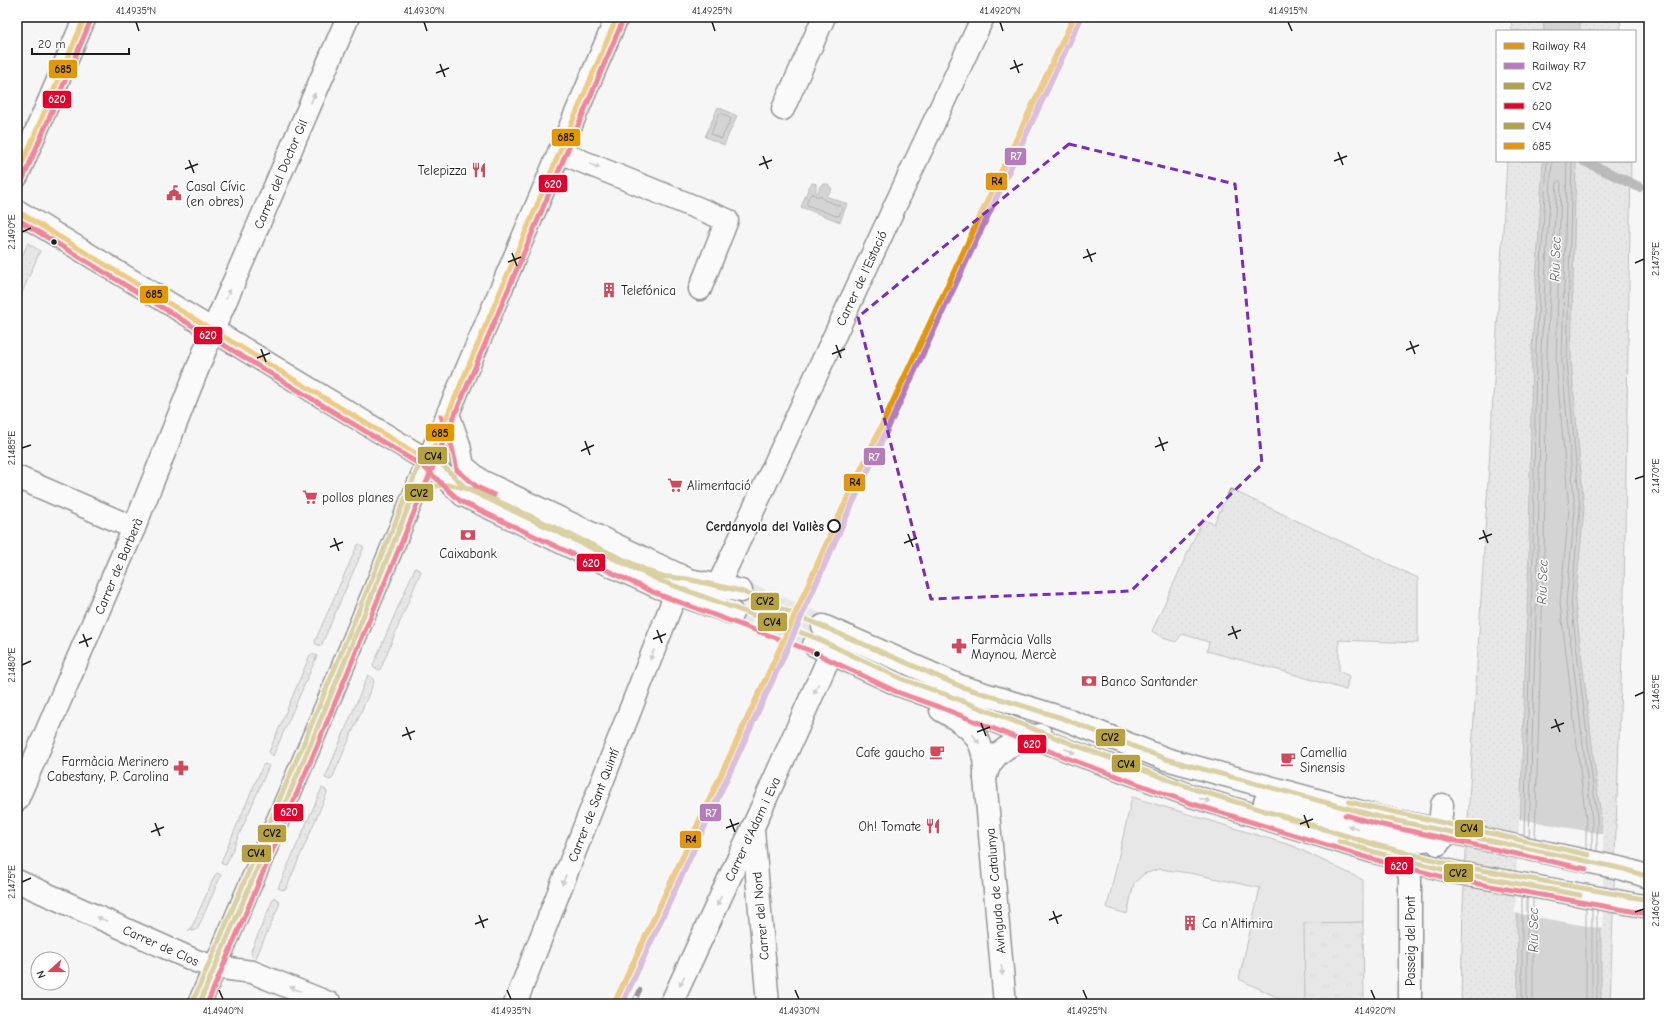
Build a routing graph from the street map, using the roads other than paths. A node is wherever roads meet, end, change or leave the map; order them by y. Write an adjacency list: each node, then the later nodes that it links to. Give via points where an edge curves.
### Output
1 (85, 17): 8 (street)
2 (348, 17): 11 (street, Carrer del Doctor Gil, one-way to 2)
3 (617, 17): 7 (street)
4 (824, 17): 6 (street)
5 (983, 17): 20 (street, Carrer de l'Estació)
6 (783, 109)
7 (559, 152): 10 (street, one-way to 10, via 727,220); 12 (street)
8 (17, 176)
9 (17, 211): 11 (street)
10 (700, 289)
11 (212, 330): 13 (street); 17 (street, Carrer de Barberà)
12 (448, 414): 13 (street); 18 (street, via 459,444 463,466 481,481)
13 (428, 461): 15 (street); 16 (street)
14 (17, 477): 17 (street)
15 (452, 484): 16 (street, via 421,490); 18 (street, via 474,490 659,576)
16 (410, 503): 37 (street)
17 (134, 528): 27 (street, Carrer de Barberà)
18 (683, 590): 20 (street); 40 (street, Carrer de Sant Quintí, one-way to 40)
19 (741, 591): 20 (street)
20 (713, 595): 21 (street)
21 (732, 613)
22 (823, 641): 23 (street, Avinguda de Catalunya); 24 (street, via 1025,708); 30 (street, Carrer d'Adam i Eva, one-way to 30)
23 (899, 685): 25 (street, Avinguda de Catalunya); 26 (street, Avinguda de Catalunya, one-way to 26, via 961,722 979,740 985,760)
24 (1057, 715): 25 (street); 29 (street, via 1166,759); 32 (street, one-way to 24, via 1156,769)
25 (1032, 736): 26 (street, via 1005,749 991,763); 33 (street, Avinguda de Catalunya, one-way to 33, via 1192,796)
26 (985, 778): 43 (street, Avinguda de Catalunya, one-way to 43)
27 (17, 800)
28 (1442, 805): 31 (street, Passeig del Pont)
29 (1379, 817): 31 (street); 32 (street, Passeig del Pont)
30 (753, 828): 41 (street, Carrer d'Adam i Eva, one-way to 41); 42 (street, Carrer del Nord)
31 (1438, 834): 32 (street, via 1413,840); 33 (street, Passeig del Pont); 34 (street, via 1460,835 1624,869)
32 (1394, 838): 33 (street, Passeig del Pont)
33 (1426, 868): 36 (street, Avinguda de Catalunya); 44 (street, Passeig del Pont)
34 (1649, 877)
35 (17, 881): 37 (street, Carrer de Clos, one-way to 35, via 196,961)
36 (1649, 907)
37 (215, 967): 38 (street); 39 (street, Carrer de Clos, one-way to 37, via 252,972)
38 (199, 1004)
39 (331, 1004)
40 (515, 1004)
41 (671, 1004)
42 (768, 1004)
43 (1005, 1004)
44 (1410, 1004)

